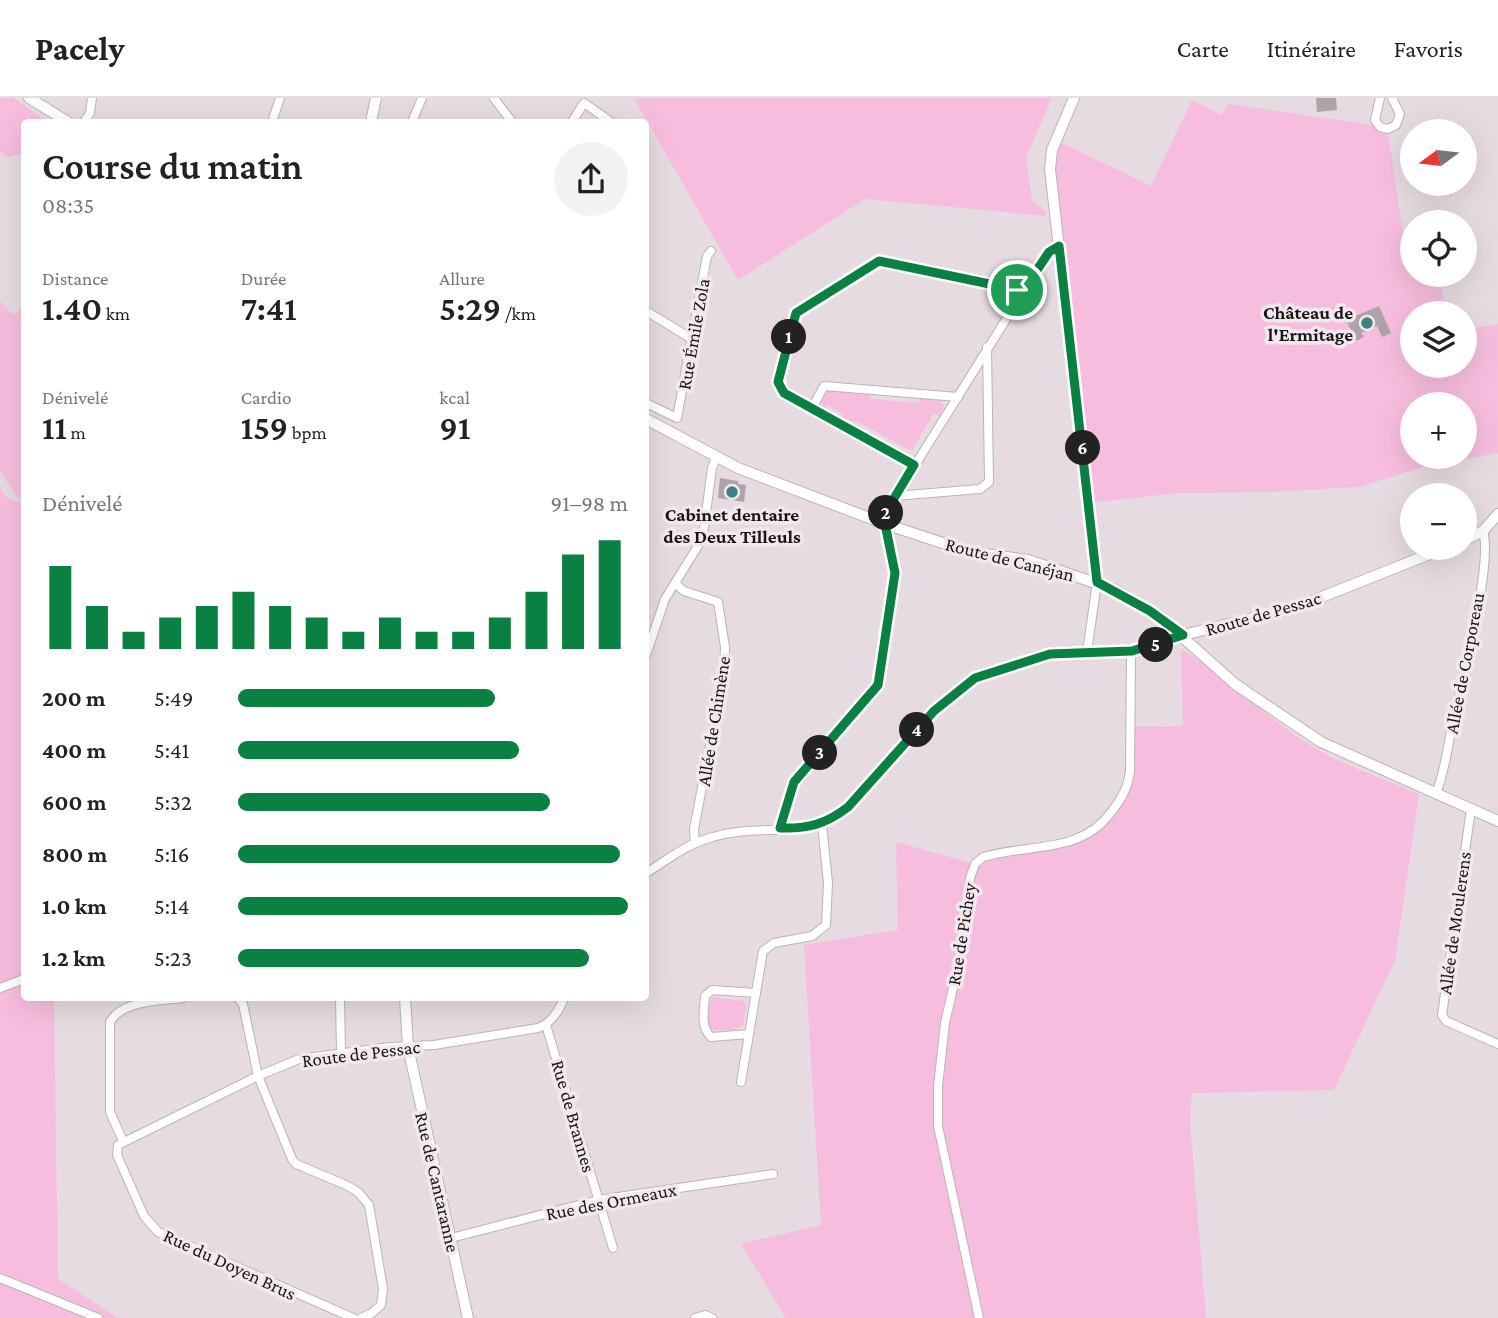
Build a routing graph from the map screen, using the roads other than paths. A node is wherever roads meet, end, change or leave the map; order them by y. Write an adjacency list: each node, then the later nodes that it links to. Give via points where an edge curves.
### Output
1 (29, 98): 12 (street)
2 (92, 98): 13 (street)
3 (280, 98): 14 (street)
4 (376, 98): 15 (street)
5 (422, 98): 16 (street)
6 (494, 98): 17 (street)
7 (1074, 98): 11 (street)
8 (1380, 98): 9 (street, via 1375,120 1388,129 1396,125 1400,114)
9 (1392, 98)
10 (581, 101): 18 (street); 19 (street)
11 (1068, 103): 20 (street, via 1050,169)
12 (63, 119)
13 (86, 119)
14 (273, 119)
15 (372, 119)
16 (413, 119)
17 (510, 119)
18 (573, 119)
19 (607, 119)
20 (1059, 246): 22 (street, via 1049,252); 38 (street)
21 (711, 251): 24 (street, Rue Émile Zola)
22 (1023, 291): 25 (street); 28 (street, via 873,263 796,313 778,382 784,393)
23 (649, 313): 24 (street)
24 (692, 339): 27 (street, Rue Émile Zola, via 677,418)
25 (987, 347): 26 (street); 32 (street, via 989,482 980,489)
26 (958, 397): 28 (street, via 824,386); 31 (street)
27 (649, 404)
28 (812, 408): 31 (street)
29 (649, 421): 30 (street, Route de Canéjan)
30 (716, 458): 34 (street, Route de Canéjan); 39 (street, via 701,537)
31 (914, 465): 32 (street)
32 (895, 496): 34 (street)
33 (1498, 514): 35 (street)
34 (885, 524): 38 (street, Route de Canéjan, via 970,552 1028,560); 48 (street, via 895,573 880,679 794,782)
35 (1483, 531): 36 (street); 44 (street, Allée de Corporeau, via 1475,623)
36 (1477, 534)
37 (1415, 560): 40 (street, Route de Pessac, via 1294,608)
38 (1097, 582): 40 (street, Route de Canéjan); 43 (street)
39 (676, 584): 41 (street, via 665,599); 49 (street, Allée de Chimène, via 718,602 725,647)
40 (1183, 635): 42 (street, Route de Pessac); 44 (street, Route de Canéjan, via 1235,684 1321,742)
41 (649, 643)
42 (1132, 651): 43 (street, Route de Pessac); 78 (street, Rue de Pichey, via 1130,772 1128,789 1120,801 1103,824 1085,837 983,857 970,878 964,941 937,1086 938,1126)
43 (1087, 652): 47 (street, Route de Pessac, via 1032,658 965,684 934,711 848,807)
44 (1436, 794): 45 (street, Route de Canéjan)
45 (1471, 809): 46 (street, Route de Canéjan); 61 (street, Allée de Moulerens, via 1442,1015)
46 (1498, 821)
47 (822, 824): 48 (street, Route de Pessac); 53 (street, via 828,883 826,925 812,936 768,946)
48 (780, 828): 49 (street, Route de Pessac, via 742,831)
49 (695, 843): 50 (street, Route de Pessac)
50 (649, 871)
51 (21, 980): 52 (street)
52 (0, 988)
53 (756, 993): 60 (street); 60 (street, via 712,990 705,996 704,1029 711,1037)
54 (166, 1001): 66 (street, Rue du Doyen Brus, via 125,1008 110,1022 110,1112)
55 (241, 1001): 64 (street)
56 (340, 1001): 63 (street)
57 (405, 1001): 62 (street, Rue de Cantaranne)
58 (563, 1001): 59 (street)
59 (546, 1025): 62 (street, Route de Pessac); 68 (street, Rue de Brannes)
60 (748, 1034): 65 (street)
61 (1498, 1044)
62 (408, 1046): 63 (street, Route de Pessac); 69 (street, Rue de Cantaranne)
63 (341, 1053): 64 (street, Route de Pessac, via 299,1059)
64 (258, 1076): 66 (street, Route de Pessac); 74 (street, via 296,1164 358,1192 369,1205 383,1289 381,1305)
65 (741, 1082)
66 (120, 1143): 73 (street, Rue du Doyen Brus, via 117,1155 141,1209 158,1231)
67 (773, 1174): 68 (street, Rue des Ormeaux)
68 (598, 1200): 69 (street, Rue des Ormeaux); 70 (street, Rue de Brannes)
69 (451, 1238): 75 (street, Rue de Cantaranne)
70 (613, 1248)
71 (0, 1278): 72 (street)
72 (98, 1318)
73 (353, 1318)
74 (361, 1318)
75 (468, 1318)
76 (695, 1318): 77 (street, via 705,1314)
77 (712, 1318)
78 (979, 1318)

